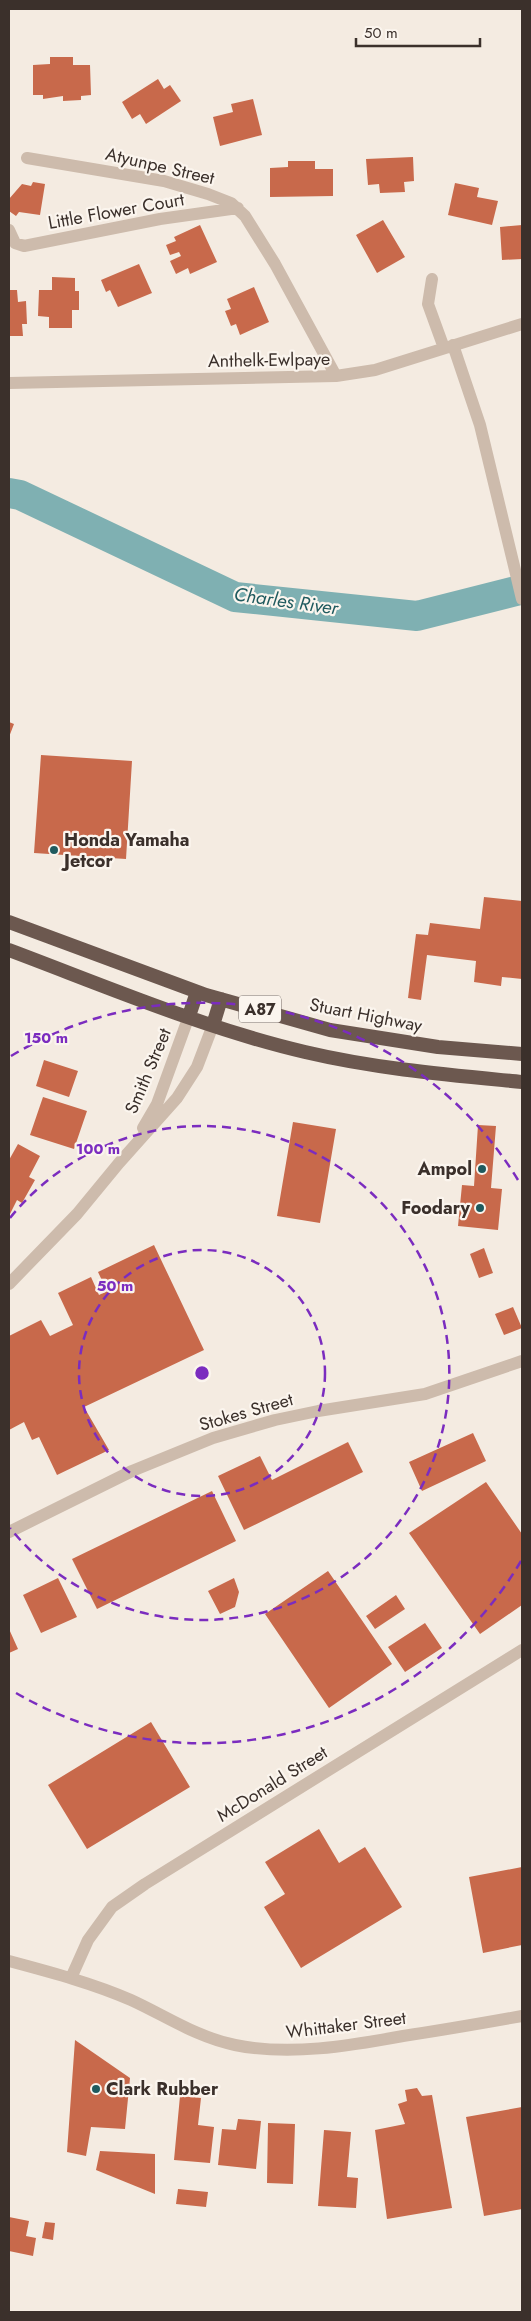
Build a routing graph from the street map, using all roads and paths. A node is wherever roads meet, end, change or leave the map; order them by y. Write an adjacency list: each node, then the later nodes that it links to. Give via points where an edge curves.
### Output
1 (27, 158): 2 (street, Atyunpe Street, via 164,181 208,194)
2 (238, 208): 3 (street, Little Flower Court, via 160,219 24,246 16,243); 7 (street, via 275,264)
3 (9, 230)
4 (432, 279): 6 (street, via 428,304)
5 (522, 324): 6 (street, Anthelk-Ewlpaye)
6 (449, 346): 7 (street, Anthelk-Ewlpaye, via 374,370); 9 (street, via 480,425)
7 (336, 376): 8 (street, Anthelk-Ewlpaye)
8 (9, 383)
9 (522, 599)
10 (9, 922): 12 (highway, Stuart Highway / A87)
11 (9, 950): 14 (highway, A87)
12 (197, 992): 13 (highway, Stuart Highway / A87); 14 (highway)
13 (221, 999): 15 (highway); 16 (highway, Stuart Highway / A87, via 330,1030 438,1047)
14 (189, 1016): 15 (highway, A87); 18 (street, Smith Street, via 157,1104)
15 (213, 1025): 17 (highway, A87, via 350,1062); 18 (street, Smith Street, via 204,1052 177,1098)
16 (522, 1054)
17 (522, 1082)
18 (119, 1163): 19 (street, Smith Street, via 77,1214)
19 (9, 1284)
20 (522, 1359): 21 (street, Stokes Street, via 425,1394 318,1411 213,1438 132,1471)
21 (9, 1532)
22 (522, 1650): 24 (street, McDonald Street, via 112,1907 88,1940)
23 (9, 1961): 24 (street, Whittaker Street)
24 (71, 1978): 25 (street, Whittaker Street, via 131,2000 181,2027 208,2037 268,2050 357,2044)
25 (522, 2016)

